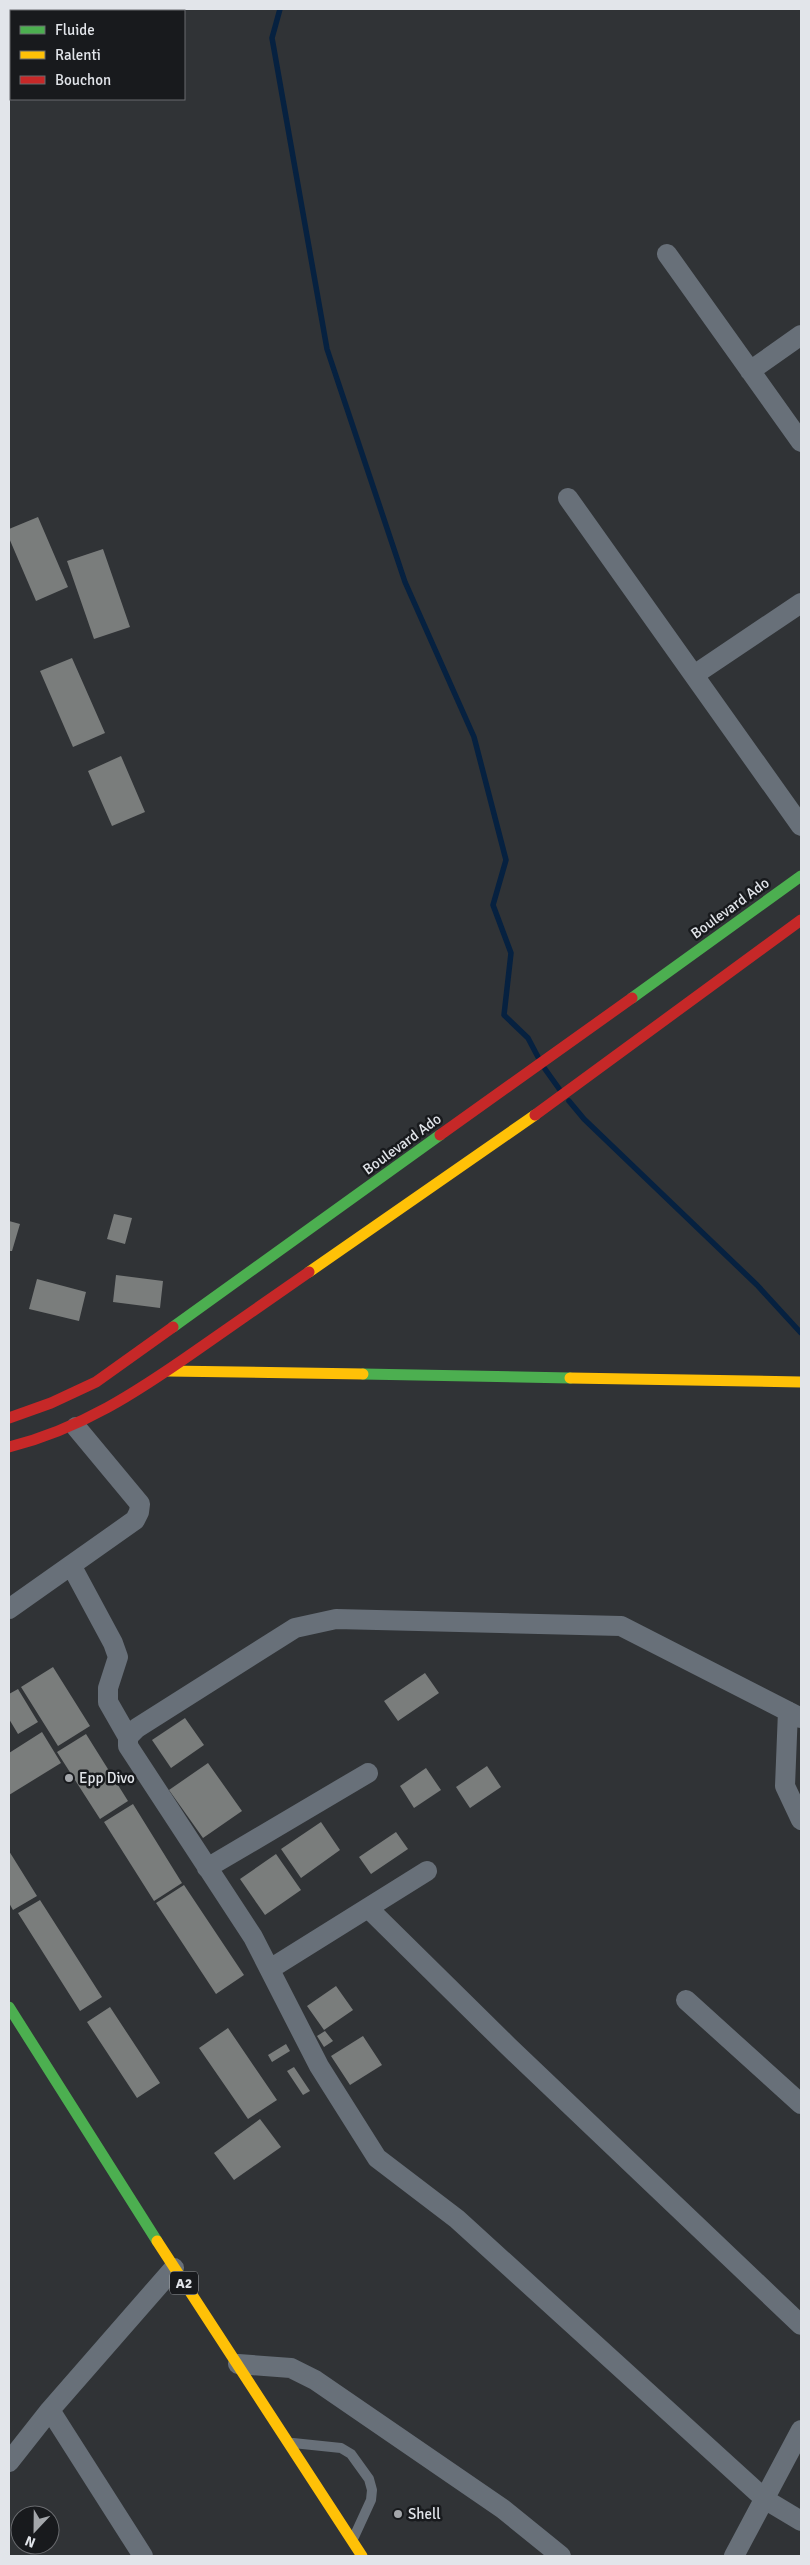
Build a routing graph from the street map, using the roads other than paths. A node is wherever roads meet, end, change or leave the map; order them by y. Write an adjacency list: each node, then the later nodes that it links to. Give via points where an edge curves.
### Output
1 (666, 254): 3 (street)
2 (801, 335): 3 (street)
3 (750, 371): 4 (street)
4 (801, 442)
5 (568, 498): 7 (street)
6 (801, 603): 7 (street)
7 (694, 675): 8 (street)
8 (801, 826)
9 (801, 876): 13 (main road, Boulevard Ado, via 96,1382)
10 (801, 920): 11 (main road, via 556,1100)
11 (168, 1371): 12 (main road); 14 (main road)
12 (801, 1382)
13 (9, 1418)
14 (76, 1427): 15 (main road); 16 (street, via 140,1504 140,1512 135,1520)
15 (9, 1447)
16 (71, 1565): 17 (street); 19 (street, via 118,1657 108,1688 108,1702)
17 (9, 1609)
18 (795, 1714): 19 (street, via 621,1626 336,1619 295,1628 137,1728); 21 (street, via 785,1786)
19 (128, 1737): 22 (street, via 131,1753)
20 (368, 1773): 22 (street)
21 (801, 1820)
22 (207, 1868): 25 (street, via 253,1937)
23 (427, 1871): 24 (street)
24 (368, 1908): 25 (street); 30 (street, via 508,2046)
25 (270, 1969): 36 (street, via 319,2066 377,2158 456,2219)
26 (686, 2000): 28 (street)
27 (9, 2008): 29 (main road, A2)
28 (801, 2104)
29 (174, 2268): 31 (main road, A2); 32 (street)
30 (801, 2324)
31 (238, 2364): 34 (main road, A2); 41 (street, via 291,2368 315,2380 503,2509)
32 (50, 2410): 35 (street); 39 (street)
33 (801, 2430): 36 (street)
34 (288, 2442): 38 (main road, A2); 38 (lane, via 341,2448 351,2454 369,2478 371,2500)
35 (9, 2462)
36 (766, 2500): 37 (street); 42 (street)
37 (801, 2521)
38 (352, 2541): 40 (main road, A2)
39 (142, 2556)
40 (362, 2556)
41 (561, 2556)
42 (734, 2556)

